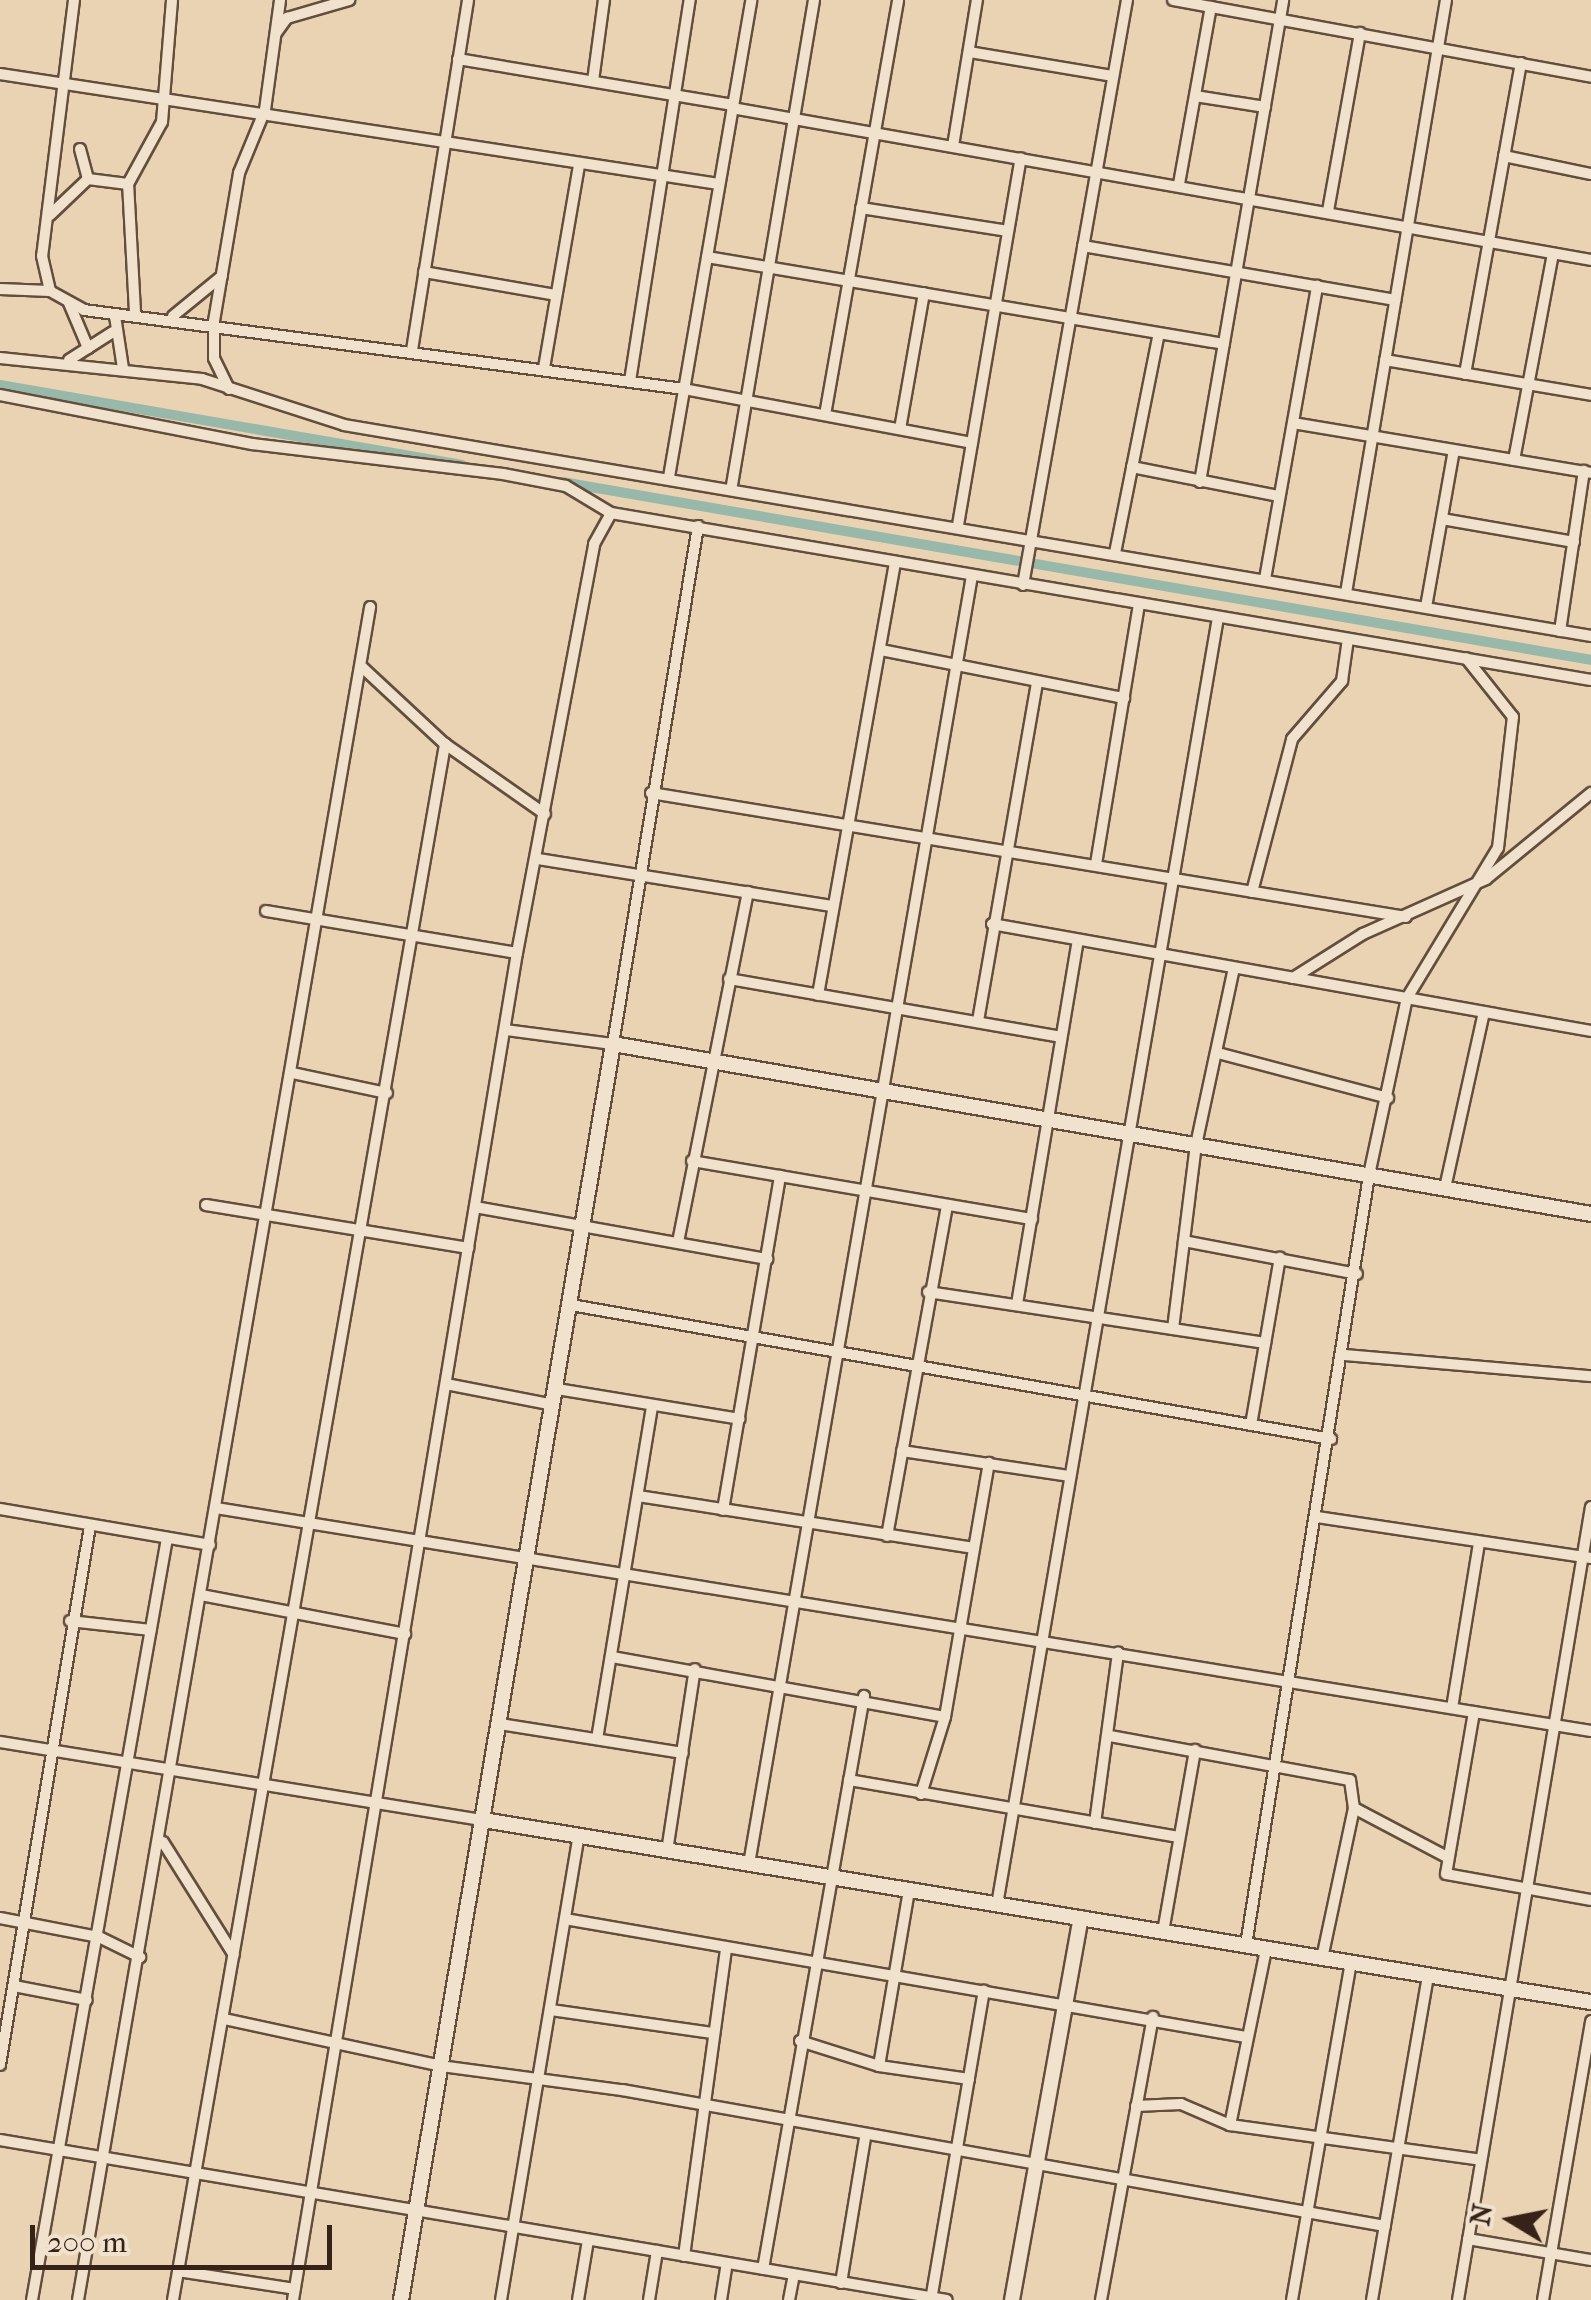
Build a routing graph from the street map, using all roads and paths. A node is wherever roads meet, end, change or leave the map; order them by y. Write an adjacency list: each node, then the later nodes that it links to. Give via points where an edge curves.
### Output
1 (74, 0): 28 (street)
2 (172, 0): 31 (street)
3 (280, 0): 19 (street)
4 (349, 0): 19 (street, via 287,18)
5 (468, 0): 22 (street)
6 (604, 0): 27 (street)
7 (690, 0): 29 (street)
8 (751, 0): 32 (street)
9 (814, 0): 35 (street)
10 (898, 0): 36 (street)
11 (977, 0): 21 (street)
12 (1127, 0): 25 (street)
13 (1173, 0): 16 (street)
14 (1283, 0): 17 (street)
15 (1446, 0): 20 (street)
16 (1211, 6): 17 (street); 30 (street)
17 (1280, 19): 18 (street); 33 (street)
18 (1360, 32): 20 (street); 52 (street)
19 (275, 34): 34 (street)
20 (1438, 46): 23 (street); 54 (street)
21 (968, 52): 25 (street); 38 (street)
22 (458, 59): 27 (street); 37 (street)
23 (1522, 63): 26 (street); 40 (street)
24 (0, 74): 28 (street)
25 (1113, 76): 43 (street)
26 (1591, 77)
27 (592, 80): 29 (street)
28 (68, 84): 31 (street); 53 (street)
29 (674, 94): 32 (street); 45 (street)
30 (1195, 96): 33 (street); 49 (street)
31 (162, 98): 34 (street); 47 (street, via 162,122)
32 (733, 107): 35 (street); 48 (street)
33 (1265, 107): 50 (street)
34 (264, 114): 37 (street); 65 (street, via 242,164)
35 (792, 119): 36 (street); 61 (street)
36 (874, 133): 38 (street); 51 (street)
37 (443, 143): 42 (street); 63 (street)
38 (953, 146): 41 (street)
39 (80, 149): 46 (street)
40 (1504, 156): 44 (street); 56 (street)
41 (1021, 158): 43 (street); 55 (street)
42 (579, 165): 45 (street); 72 (street)
43 (1096, 170): 49 (street); 57 (street)
44 (1591, 174)
45 (660, 177): 48 (street); 92 (street)
46 (88, 179): 47 (street); 53 (street)
47 (128, 184): 76 (street)
48 (719, 184): 59 (street)
49 (1179, 184): 50 (street)
50 (1250, 197): 52 (street); 64 (street)
51 (861, 208): 55 (street); 66 (street)
52 (1328, 211): 54 (street)
53 (50, 215): 62 (street)
54 (1408, 226): 56 (street); 73 (street)
55 (1008, 231): 75 (street)
56 (1489, 242): 58 (street); 91 (street)
57 (1083, 246): 64 (street); 79 (street)
58 (1554, 254): 60 (street); 93 (street)
59 (707, 257): 61 (street); 95 (street)
60 (1591, 260)
61 (769, 266): 66 (street); 98 (street)
62 (45, 271): 68 (street); 70 (street)
63 (424, 272): 72 (street); 85 (street)
64 (1236, 273): 67 (street); 83 (street)
65 (222, 276): 78 (street); 80 (street)
66 (849, 280): 71 (street); 99 (street)
67 (1317, 286): 73 (street); 100 (street)
68 (25, 289): 69 (street); 70 (street)
69 (0, 290)
70 (50, 291): 74 (street)
71 (924, 293): 75 (street); 101 (street)
72 (556, 294): 90 (street)
73 (1396, 300): 88 (street)
74 (69, 302): 77 (street); 84 (street)
75 (996, 304): 79 (street); 103 (street)
76 (135, 312): 77 (street); 78 (street)
77 (115, 316): 81 (street)
78 (174, 316): 80 (street)
79 (1071, 317): 82 (street); 116 (street)
80 (214, 322): 85 (street); 94 (street, via 214,358)
81 (113, 332): 84 (street); 89 (street)
82 (1159, 333): 83 (street); 106 (street)
83 (1224, 344): 109 (street)
84 (88, 348): 87 (street)
85 (412, 350): 90 (street)
86 (0, 358): 87 (street)
87 (69, 360): 89 (street)
88 (1385, 360): 91 (street); 102 (street)
89 (123, 368): 94 (street)
90 (544, 368): 92 (street)
91 (1465, 374): 93 (street)
92 (630, 381): 95 (street)
93 (1528, 384): 97 (street); 105 (street)
94 (229, 388): 108 (street, via 344,425)
95 (684, 388): 98 (street); 108 (street)
96 (0, 394): 112 (street, via 266,446 558,484)
97 (1591, 394)
98 (746, 400): 99 (street); 110 (street)
99 (825, 415): 101 (street)
100 (1293, 423): 102 (street); 111 (street)
101 (900, 429): 103 (street)
102 (1372, 436): 104 (street); 123 (street)
103 (972, 443): 114 (street)
104 (1454, 450): 105 (street); 113 (street)
105 (1514, 460): 107 (street)
106 (1132, 467): 109 (street); 118 (street)
107 (1588, 472): 117 (street)
108 (669, 476): 110 (street)
109 (1200, 482): 111 (street)
110 (732, 486): 114 (street)
111 (1280, 496): 122 (street)
112 (611, 513): 115 (street); 141 (street, via 594,544)
113 (1442, 519): 117 (street); 126 (street)
114 (958, 525): 116 (street)
115 (698, 526): 119 (street); 139 (street)
116 (1033, 538): 118 (street); 121 (street)
117 (1574, 542): 128 (street)
118 (1115, 552): 122 (street)
119 (895, 562): 120 (street); 131 (street)
120 (972, 576): 121 (street); 134 (street)
121 (1025, 578): 124 (street)
122 (1265, 579): 123 (street)
123 (1346, 593): 126 (street)
124 (1139, 605): 127 (street); 137 (street)
125 (370, 607): 133 (street)
126 (1426, 607): 128 (street)
127 (1218, 618): 130 (street); 148 (street)
128 (1560, 631): 129 (street)
129 (1591, 636)
130 (1348, 639): 132 (street); 151 (street, via 1342,681 1292,739)
131 (880, 650): 134 (street); 142 (street)
132 (1466, 658): 135 (street); 149 (street, via 1513,717)
133 (362, 666): 138 (street); 155 (street)
134 (958, 666): 136 (street); 143 (street)
135 (1591, 680)
136 (1036, 682): 137 (street); 144 (street)
137 (1124, 698): 146 (street)
138 (445, 744): 141 (street); 157 (street)
139 (651, 792): 142 (street); 147 (street)
140 (1591, 793): 149 (street)
141 (545, 814): 145 (street)
142 (847, 823): 143 (street); 152 (street)
143 (927, 835): 144 (street); 166 (street)
144 (1004, 849): 146 (street); 156 (street)
145 (538, 858): 147 (street); 159 (street)
146 (1096, 864): 148 (street)
147 (636, 874): 150 (street); 172 (street)
148 (1174, 878): 151 (street); 160 (street)
149 (1486, 880): 154 (street); 165 (street)
150 (748, 892): 152 (street); 162 (street)
151 (1252, 892): 154 (street)
152 (833, 906): 164 (street)
153 (266, 911): 155 (street)
154 (1406, 918): 163 (street)
155 (318, 922): 157 (street); 175 (street)
156 (992, 924): 158 (street); 168 (street)
157 (412, 936): 159 (street); 177 (street)
158 (1078, 940): 160 (street); 171 (street)
159 (517, 954): 169 (street)
160 (1162, 955): 161 (street); 180 (street)
161 (1234, 968): 163 (street); 173 (street)
162 (729, 978): 164 (street); 174 (street)
163 (1293, 978): 165 (street)
164 (818, 995): 166 (street)
165 (1407, 998): 167 (street); 178 (street)
166 (897, 1008): 168 (street); 176 (street)
167 (1484, 1012): 170 (street); 185 (street)
168 (978, 1021): 171 (street)
169 (506, 1030): 172 (street); 188 (street)
170 (1591, 1031)
171 (1062, 1037): 179 (street)
172 (612, 1044): 174 (street); 193 (street)
173 (1218, 1053): 178 (street); 181 (street)
174 (708, 1061): 176 (street); 182 (street)
175 (292, 1073): 177 (street); 191 (street)
176 (879, 1090): 179 (street); 186 (street)
177 (387, 1093): 194 (street)
178 (1388, 1098): 183 (street)
179 (1044, 1119): 180 (street); 192 (street)
180 (1123, 1133): 181 (street); 204 (street)
181 (1196, 1146): 183 (street); 195 (street)
182 (692, 1161): 184 (street); 196 (street)
183 (1369, 1175): 185 (street); 200 (street)
184 (780, 1176): 186 (street); 199 (street)
185 (1445, 1188): 190 (street)
186 (864, 1190): 189 (street); 208 (street)
187 (206, 1204): 191 (street)
188 (476, 1206): 193 (street); 197 (street)
189 (947, 1206): 192 (street); 201 (street)
190 (1591, 1214)
191 (270, 1215): 194 (street); 224 (street)
192 (1032, 1219): 202 (street)
193 (585, 1226): 196 (street); 203 (street)
194 (364, 1231): 197 (street); 230 (street)
195 (1184, 1240): 198 (street); 205 (street)
196 (678, 1242): 199 (street)
197 (468, 1248): 212 (street)
198 (1280, 1257): 200 (street); 207 (street)
199 (768, 1259): 206 (street)
200 (1357, 1274): 209 (street)
201 (928, 1292): 202 (street); 210 (street)
202 (1018, 1304): 204 (street)
203 (571, 1305): 206 (street); 213 (street)
204 (1096, 1316): 205 (street); 214 (street)
205 (1173, 1329): 207 (street)
206 (754, 1337): 208 (street); 216 (street)
207 (1265, 1343): 217 (street)
208 (838, 1352): 210 (street); 228 (street)
209 (1344, 1355): 211 (street); 218 (street)
210 (916, 1366): 214 (street); 219 (street)
211 (1591, 1376)
212 (446, 1384): 213 (street); 231 (street)
213 (555, 1397): 215 (street); 237 (street)
214 (1083, 1398): 217 (street); 221 (street)
215 (652, 1406): 216 (street); 222 (street)
216 (740, 1419): 226 (street)
217 (1250, 1425): 218 (street)
218 (1330, 1439): 227 (street)
219 (902, 1450): 220 (street); 232 (street)
220 (989, 1463): 221 (street); 236 (street)
221 (1070, 1476): 247 (street)
222 (638, 1496): 226 (street); 239 (street)
223 (1591, 1507): 238 (street)
224 (216, 1508): 230 (street); 235 (street)
225 (0, 1509): 229 (street)
226 (724, 1510): 228 (street)
227 (1317, 1518): 234 (street); 251 (street)
228 (809, 1522): 232 (street); 241 (street)
229 (90, 1526): 233 (street); 243 (street)
230 (311, 1526): 231 (street); 242 (street)
231 (422, 1536): 237 (street); 246 (street)
232 (887, 1536): 236 (street)
233 (166, 1538): 235 (street); 245 (street)
234 (1480, 1544): 238 (street); 254 (street)
235 (210, 1545): 240 (street)
236 (974, 1548): 244 (street)
237 (530, 1554): 239 (street); 257 (street)
238 (1587, 1557): 258 (street)
239 (622, 1570): 241 (street); 249 (street)
240 (201, 1595): 242 (street); 268 (street)
241 (792, 1598): 244 (street); 252 (street)
242 (291, 1611): 246 (street); 270 (street)
243 (70, 1621): 245 (street); 264 (street)
244 (960, 1626): 247 (street); 256 (street)
245 (151, 1630): 266 (street)
246 (404, 1634): 272 (street)
247 (1038, 1639): 248 (street); 274 (street)
248 (1118, 1653): 251 (street); 260 (street)
249 (612, 1657): 250 (street); 261 (street)
250 (695, 1669): 252 (street); 265 (street)
251 (1288, 1681): 254 (street); 267 (street)
252 (779, 1684): 253 (street); 282 (street)
253 (864, 1696): 256 (street); 269 (street)
254 (1452, 1708): 255 (street)
255 (1474, 1712): 258 (street); 281 (street)
256 (945, 1717): 271 (street)
257 (500, 1724): 261 (street); 275 (street)
258 (1554, 1724): 259 (street); 285 (street)
259 (1591, 1731)
260 (1110, 1736): 263 (street); 276 (street)
261 (597, 1738): 265 (street)
262 (0, 1742): 264 (street)
263 (1195, 1750): 267 (street); 278 (street)
264 (54, 1751): 266 (street); 291 (street)
265 (683, 1753): 280 (street)
266 (126, 1764): 268 (street); 293 (street)
267 (1276, 1764): 273 (street, via 1350,1780); 294 (street)
268 (175, 1772): 270 (street); 279 (street)
269 (849, 1780): 271 (street); 283 (street)
270 (267, 1786): 272 (street); 297 (street)
271 (921, 1794): 274 (street)
272 (374, 1801): 275 (street); 318 (street)
273 (1354, 1808): 281 (street); 299 (street)
274 (1010, 1810): 276 (street); 287 (street)
275 (483, 1820): 277 (street); 320 (street)
276 (1095, 1823): 278 (street)
277 (579, 1836): 280 (street); 290 (street)
278 (1178, 1837): 292 (street)
279 (163, 1842): 297 (street); 298 (street)
280 (667, 1850): 282 (street)
281 (1447, 1857): 285 (street, via 1448,1876)
282 (749, 1864): 283 (street)
283 (828, 1877): 284 (street); 300 (street)
284 (909, 1890): 287 (street); 302 (street)
285 (1526, 1890): 286 (street); 305 (street)
286 (1591, 1900)
287 (996, 1904): 289 (street)
288 (0, 1918): 291 (street)
289 (1080, 1918): 292 (street); 309 (street)
290 (565, 1919): 295 (street); 310 (street)
291 (21, 1921): 293 (street); 304 (street)
292 (1163, 1932): 294 (street)
293 (99, 1937): 298 (street); 307 (street)
294 (1246, 1945): 296 (street)
295 (726, 1948): 300 (street); 315 (street)
296 (1266, 1948): 299 (street); 316 (street)
297 (234, 1956): 312 (street)
298 (140, 1957): 335 (street)
299 (1322, 1958): 301 (street)
300 (814, 1962): 302 (street); 317 (street)
301 (1351, 1962): 303 (street); 329 (street)
302 (894, 1975): 306 (street); 321 (street)
303 (1428, 1975): 305 (street); 332 (street)
304 (14, 1986): 307 (street); 314 (street)
305 (1510, 1988): 308 (street); 336 (street)
306 (984, 1991): 309 (street); 323 (street)
307 (87, 2000): 333 (street)
308 (1591, 2002)
309 (1066, 2003): 311 (street); 337 (street)
310 (551, 2010): 315 (street); 322 (street)
311 (1153, 2018): 316 (street); 326 (street)
312 (224, 2019): 318 (street); 338 (street)
313 (1591, 2021): 324 (street)
314 (4, 2029): 319 (street)
315 (712, 2033): 325 (street)
316 (1246, 2037): 328 (street)
317 (800, 2041): 321 (street); 327 (street)
318 (336, 2045): 320 (street); 340 (street)
319 (0, 2065)
320 (441, 2066): 322 (street); 341 (street)
321 (879, 2066): 323 (street)
322 (539, 2076): 325 (street); 344 (street)
323 (969, 2079): 334 (street)
324 (1585, 2090): 348 (street)
325 (701, 2103): 327 (street); 349 (street)
326 (1136, 2106): 328 (street, via 1182,2104); 339 (street)
327 (787, 2124): 330 (street); 352 (street)
328 (1230, 2125): 329 (street)
329 (1323, 2136): 332 (street); 342 (street)
330 (865, 2138): 334 (street); 355 (street)
331 (0, 2140): 333 (street)
332 (1398, 2146): 336 (street); 343 (street)
333 (58, 2150): 335 (street); 359 (street)
334 (956, 2154): 337 (street); 358 (street)
335 (104, 2158): 338 (street); 360 (street)
336 (1481, 2160): 345 (street)
337 (1035, 2169): 339 (street); 370 (street)
338 (198, 2174): 340 (street); 353 (street)
339 (1124, 2185): 342 (street); 371 (street)
340 (312, 2193): 341 (street); 357 (street)
341 (416, 2211): 344 (street); 362 (street)
342 (1308, 2216): 343 (street); 372 (street)
343 (1385, 2226): 373 (street)
344 (514, 2227): 346 (street); 363 (street)
345 (1468, 2239): 348 (street); 374 (street)
346 (588, 2240): 347 (street); 364 (street)
347 (657, 2251): 349 (street); 365 (street)
348 (1551, 2253): 350 (street); 375 (street)
349 (684, 2256): 351 (street)
350 (1591, 2260)
351 (728, 2263): 352 (street); 366 (street)
352 (763, 2268): 354 (street)
353 (178, 2271): 357 (street); 361 (street)
354 (794, 2274): 355 (street); 367 (street)
355 (841, 2283): 356 (street)
356 (863, 2286): 358 (street); 368 (street)
357 (294, 2294)
358 (931, 2299): 369 (street)
359 (32, 2300)
360 (78, 2300)
361 (173, 2300)
362 (401, 2300)
363 (501, 2300)
364 (578, 2300)
365 (649, 2300)
366 (721, 2300)
367 (789, 2300)
368 (860, 2300)
369 (948, 2300)
370 (1012, 2300)
371 (1102, 2300)
372 (1292, 2300)
373 (1372, 2300)
374 (1458, 2300)
375 (1543, 2300)

